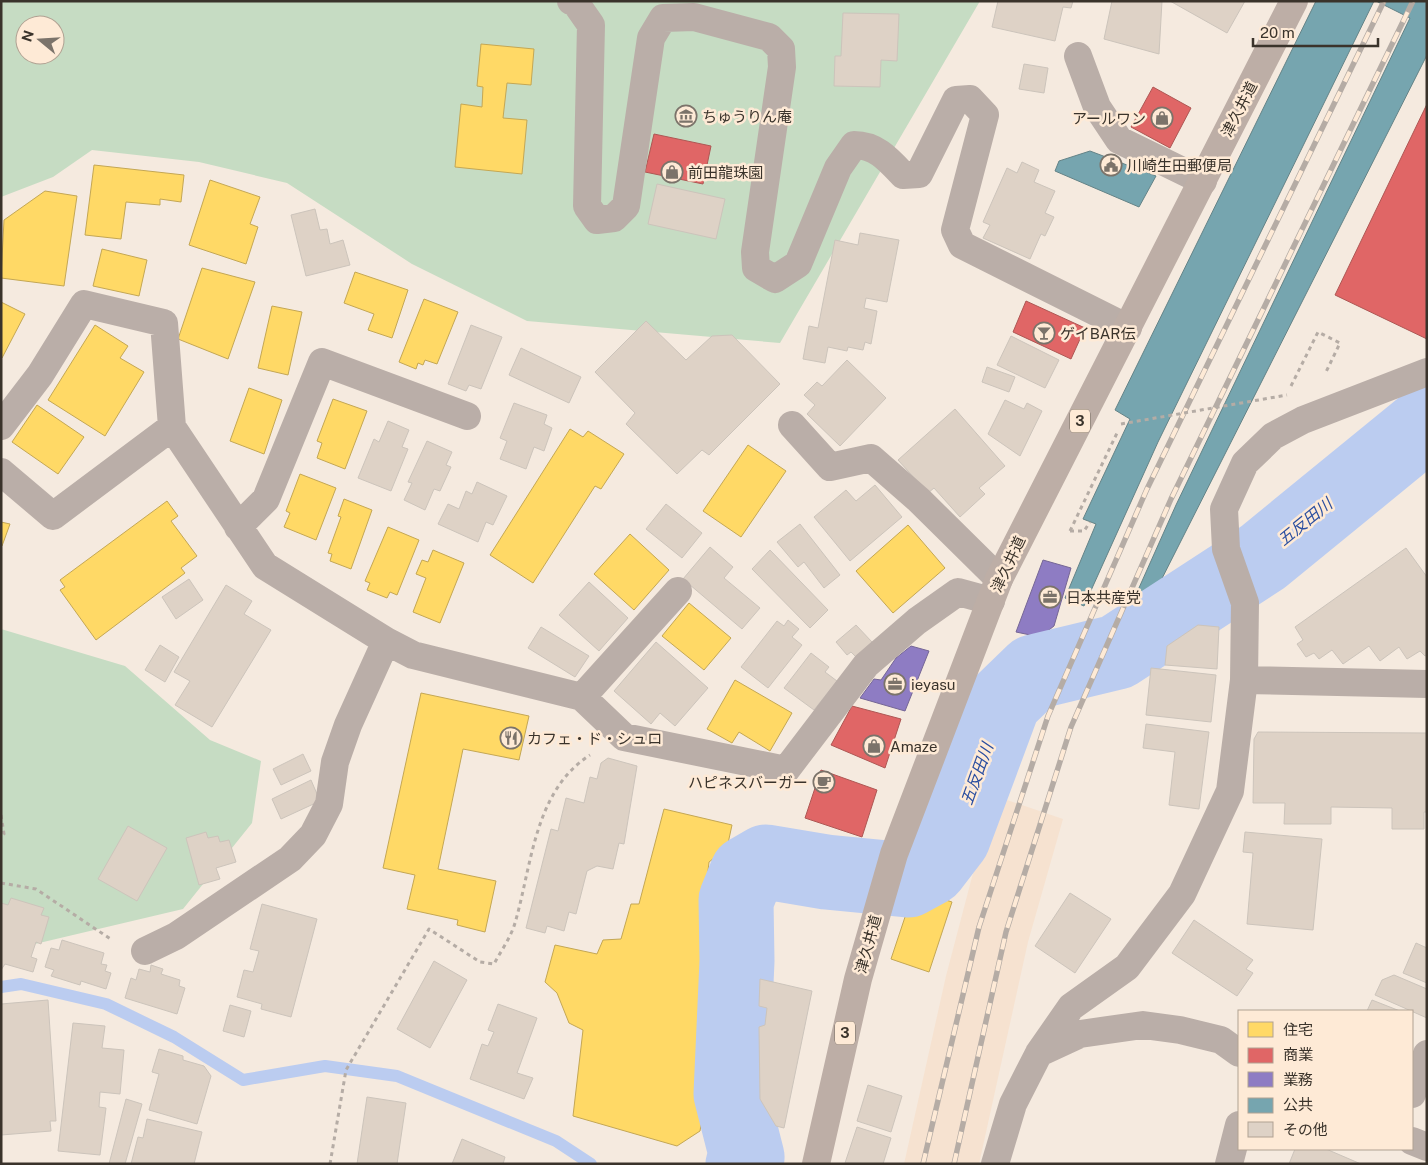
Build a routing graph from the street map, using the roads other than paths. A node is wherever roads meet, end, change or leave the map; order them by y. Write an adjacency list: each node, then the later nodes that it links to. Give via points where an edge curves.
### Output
1 (571, 1): 5 (street, via 591,25 587,206 597,220 614,218 626,206 651,38 663,18 694,17 769,37 781,49 782,67 755,252 756,268 775,279 798,264 838,168 854,145 869,145 903,175 919,174 956,100 970,98 985,115 955,230 962,244)
2 (1294, 1): 4 (main road, 津久井道 / 3)
3 (1078, 56): 4 (street, via 1097,107 1119,140)
4 (1202, 180): 5 (main road, 津久井道 / 3)
5 (1128, 328): 14 (main road, 津久井道 / 3)
6 (1427, 372): 16 (street, via 1303,420 1273,436 1245,463 1224,509 1226,549 1245,603)
7 (467, 416): 12 (street, via 322,362 266,499)
8 (792, 425): 14 (street, via 830,467 871,458 919,500)
9 (1, 426): 10 (street, via 40,375 84,304 164,324)
10 (172, 427): 11 (street, via 53,516); 12 (street)
11 (1, 472)
12 (238, 527): 15 (street, via 265,566)
13 (678, 590): 18 (street)
14 (995, 590): 18 (street, via 958,592 917,621 866,666 786,770 624,737); 27 (main road, 津久井道 / 3, via 894,854 858,979)
15 (386, 642): 18 (street, via 413,655); 19 (street, via 348,725 336,762 329,804 313,835 290,859 176,936)
16 (1244, 680): 17 (street); 21 (street, via 1230,791 1182,894 1127,967 1071,1007)
17 (1427, 684)
18 (582, 697)
19 (145, 951)
20 (1238, 1052): 21 (street, via 1221,1040 1143,1025 1080,1034)
21 (1040, 1053): 28 (street, via 1012,1104)
22 (1427, 1054): 23 (street)
23 (1413, 1091)
24 (1238, 1129): 29 (street)
25 (1413, 1141): 26 (street)
26 (1427, 1147)
27 (816, 1164)
28 (995, 1164)
29 (1229, 1164)

